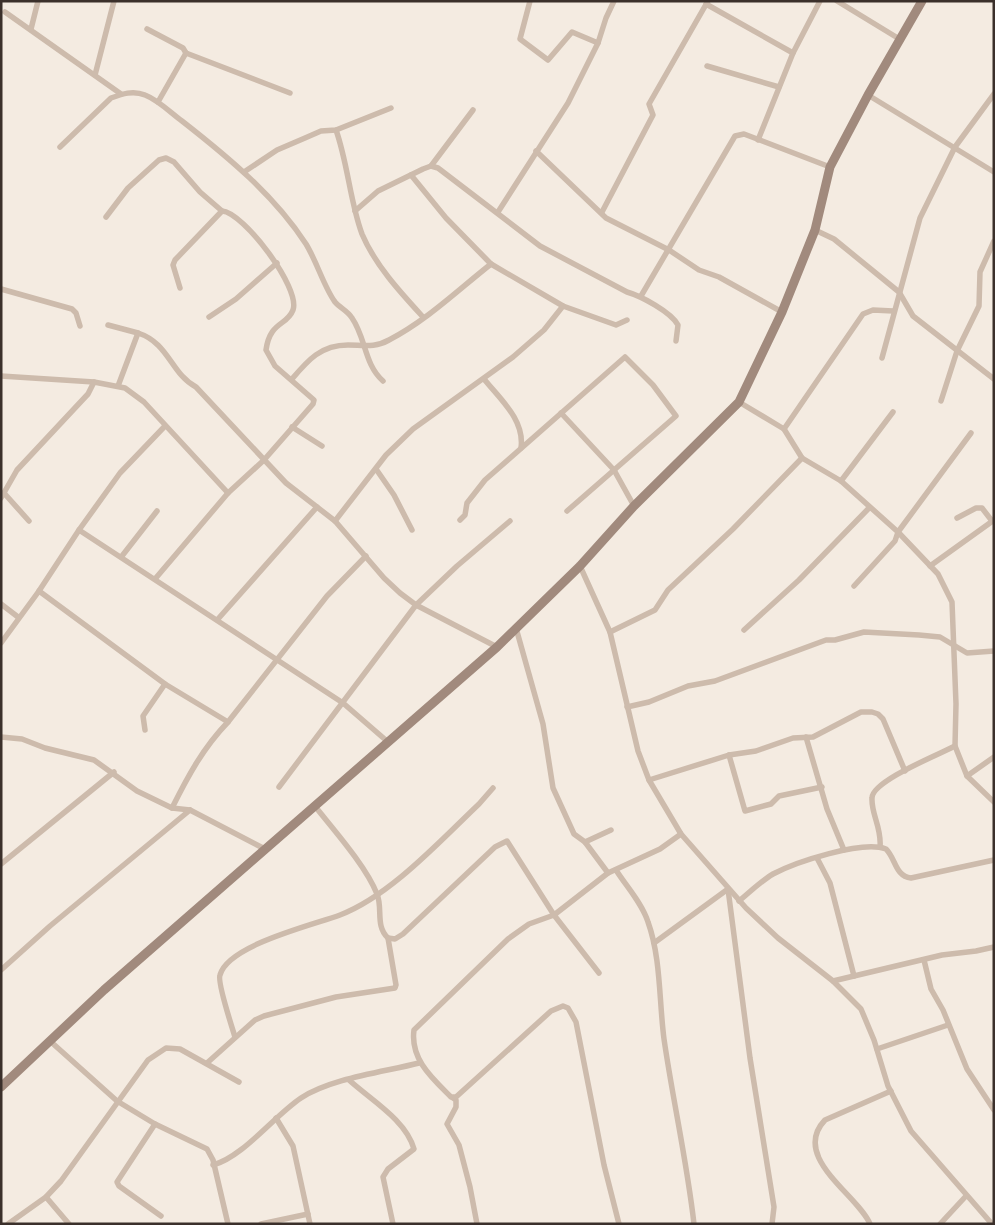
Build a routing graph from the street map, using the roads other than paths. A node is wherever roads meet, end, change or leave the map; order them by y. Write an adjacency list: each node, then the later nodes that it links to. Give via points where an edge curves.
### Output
1 (38, 1): 11 (street)
2 (114, 1): 17 (street)
3 (530, 1): 13 (street, via 520,38 548,60 572,32)
4 (614, 1): 13 (street)
5 (820, 1): 15 (street)
6 (837, 1): 12 (street)
7 (922, 1): 12 (street)
8 (707, 2): 15 (street); 39 (street, via 648,104 653,115)
9 (5, 12): 11 (street)
10 (147, 28): 14 (street, via 183,48)
11 (31, 29): 17 (street)
12 (901, 40): 22 (street)
13 (598, 43): 30 (street, via 568,103)
14 (186, 53): 19 (street); 23 (street)
15 (793, 53): 18 (street)
16 (707, 66): 18 (street)
17 (95, 75): 20 (street)
18 (779, 87): 27 (street)
19 (290, 93)
20 (121, 94): 23 (street, via 138,93); 28 (street, via 102,105)
21 (994, 94): 29 (street)
22 (868, 95): 29 (street); 32 (street)
23 (158, 102): 33 (street)
24 (392, 108): 26 (street)
25 (473, 110): 31 (street)
26 (336, 130): 33 (street, via 321,131 277,150); 37 (street, via 348,168)
27 (758, 140): 32 (street); 43 (street, via 741,134 733,138)
28 (60, 147)
29 (954, 147): 34 (street); 48 (street, via 920,218)
30 (536, 151): 38 (street); 39 (street)
31 (431, 166): 35 (street); 38 (street)
32 (830, 167): 41 (street)
33 (244, 172): 60 (street, via 306,244 336,302 351,316 359,330)
34 (994, 172)
35 (411, 175): 37 (street, via 378,191); 45 (street)
36 (222, 211): 40 (street, via 174,162 163,158 128,188); 44 (street, via 238,218); 46 (street, via 173,263)
37 (355, 211): 54 (street, via 373,254)
38 (498, 212): 49 (street, via 540,246 627,292)
39 (602, 212): 43 (street, via 606,218)
40 (106, 217)
41 (816, 230): 48 (street, via 834,239); 52 (street)
42 (994, 241): 61 (street, via 980,272 979,306)
43 (669, 250): 49 (street); 52 (street, via 699,270 719,277)
44 (277, 263): 53 (street, via 236,299); 64 (street, via 286,279 294,308 271,331 266,350 275,366)
45 (490, 264): 50 (street); 54 (street)
46 (180, 288)
47 (1, 289): 57 (street, via 72,309)
48 (899, 292): 51 (street); 61 (street, via 914,316)
49 (641, 296): 59 (street, via 676,322)
50 (563, 306): 55 (street, via 616,325); 66 (street, via 537,336)
51 (894, 311): 62 (street); 76 (street, via 873,310 863,314)
52 (782, 312): 71 (street)
53 (209, 317)
54 (423, 317): 60 (street, via 387,342)
55 (627, 320)
56 (108, 325): 58 (street)
57 (80, 326)
58 (138, 333): 69 (street); 81 (street, via 161,346 188,383 196,387)
59 (676, 340)
60 (364, 347): 64 (street, via 349,345 322,350 310,357); 67 (street, via 368,362)
61 (957, 351): 65 (street); 70 (street)
62 (882, 358)
63 (1, 376): 68 (street)
64 (292, 379): 75 (street, via 314,400)
65 (994, 379)
66 (484, 380): 79 (street, via 519,424); 82 (street, via 413,428)
67 (383, 381)
68 (94, 382): 69 (street); 86 (street, via 88,394 17,470)
69 (118, 386): 74 (street, via 139,397)
70 (941, 401)
71 (739, 402): 76 (street); 87 (street)
72 (894, 412): 84 (street)
73 (561, 413): 79 (street); 83 (street); 83 (street, via 626,357 653,385 676,416)
74 (165, 426): 85 (street); 98 (street, via 120,473)
75 (292, 427): 78 (street); 81 (street)
76 (784, 429): 80 (street)
77 (971, 433): 100 (street)
78 (322, 446)
79 (521, 448): 93 (street, via 485,480 467,503 465,515)
80 (802, 458): 84 (street); 114 (street, via 668,590 655,610)
81 (264, 460): 85 (street); 88 (street, via 286,483)
82 (376, 468): 96 (street); 99 (street)
83 (614, 470): 87 (street); 91 (street)
84 (841, 481): 89 (street)
85 (228, 493): 105 (street)
86 (2, 496): 95 (street)
87 (634, 506): 103 (street)
88 (317, 507): 96 (street); 111 (street)
89 (869, 508): 100 (street); 113 (street, via 799,580)
90 (157, 511): 101 (street)
91 (567, 511)
92 (957, 518): 94 (street, via 982,508)
93 (460, 520)
94 (993, 520): 104 (street)
95 (29, 521)
96 (335, 521): 102 (street)
97 (510, 521): 109 (street)
98 (79, 530): 101 (street); 107 (street)
99 (412, 530)
100 (898, 532): 104 (street); 106 (street, via 895,542)
101 (122, 556): 105 (street)
102 (366, 556): 109 (street, via 384,578); 119 (street, via 334,589)
103 (580, 566): 112 (street); 114 (street)
104 (930, 566): 116 (street, via 938,574 952,602)
105 (155, 579): 111 (street)
106 (854, 586)
107 (39, 591): 110 (street); 120 (street)
108 (1, 604): 110 (street)
109 (416, 605): 117 (street); 121 (street)
110 (18, 617): 115 (street)
111 (218, 619): 119 (street)
112 (516, 628): 117 (street); 144 (street, via 543,724 554,788 574,834)
113 (744, 630)
114 (610, 632): 122 (street)
115 (1, 643)
116 (954, 645): 118 (street, via 967,653); 122 (street, via 940,637 919,635 864,632 848,635 715,681 688,686); 128 (street)
117 (497, 647): 127 (street)
118 (994, 652)
119 (276, 660): 121 (street); 123 (street)
120 (165, 684): 123 (street); 124 (street, via 143,716)
121 (344, 704): 127 (street); 136 (street)
122 (627, 707): 134 (street)
123 (228, 722): 140 (street, via 197,760)
124 (145, 730)
125 (1, 737): 132 (street, via 22,739 94,760)
126 (806, 738): 129 (street, via 793,738 756,751); 131 (street, via 822,734 860,712 878,714); 135 (street)
127 (388, 742): 139 (street)
128 (955, 746): 131 (street); 133 (street)
129 (729, 755): 134 (street); 135 (street, via 745,811 771,804 779,796)
130 (994, 757): 133 (street)
131 (905, 771): 145 (street, via 878,787 872,795 881,833)
132 (114, 772): 140 (street, via 137,791); 150 (street)
133 (967, 776): 138 (street)
134 (649, 780): 143 (street)
135 (822, 787): 147 (street, via 827,809)
136 (279, 788)
137 (493, 788): 154 (street, via 480,804)
138 (994, 802)
139 (314, 805): 146 (street); 154 (street, via 350,850)
140 (172, 808): 141 (street)
141 (190, 810): 146 (street); 161 (street)
142 (611, 830): 144 (street)
143 (680, 834): 151 (street, via 660,849); 153 (street)
144 (585, 842): 152 (street)
145 (880, 847): 147 (street); 149 (street, via 891,854 904,877 911,878)
146 (265, 849): 167 (street)
147 (844, 850): 148 (street)
148 (817, 858): 155 (street, via 772,875); 163 (street, via 830,883)
149 (994, 860)
150 (1, 864)
151 (616, 870): 152 (street); 158 (street, via 647,919)
152 (608, 873): 156 (street)
153 (728, 889): 155 (street); 158 (street); 196 (street, via 772,1197)
154 (378, 895): 157 (street, via 382,929); 166 (street, via 342,914 259,943 240,952 224,966 219,979)
155 (739, 900): 164 (street, via 778,938)
156 (554, 915): 157 (street, via 507,841 495,847 403,934 395,939); 162 (street); 170 (street, via 529,924 508,939 418,1024 413,1037)
157 (388, 938): 166 (street, via 395,988 336,997 274,1013 255,1020)
158 (654, 943): 195 (street, via 664,1038 683,1159 690,1182)
159 (994, 947): 160 (street)
160 (924, 960): 163 (street); 165 (street, via 931,988)
161 (1, 970)
162 (598, 973)
163 (854, 976): 164 (street)
164 (833, 981): 168 (street, via 861,1009)
165 (948, 1025): 168 (street); 177 (street, via 967,1069)
166 (235, 1037): 169 (street)
167 (50, 1041): 173 (street); 176 (street)
168 (877, 1049): 174 (street)
169 (207, 1063): 172 (street); 176 (street, via 180,1049 162,1049 148,1060)
170 (419, 1063): 171 (street); 175 (street)
171 (349, 1080): 178 (street, via 303,1097); 192 (street, via 406,1130 412,1143 414,1150 388,1169 383,1177)
172 (239, 1082)
173 (1, 1087)
174 (891, 1091): 181 (street, via 911,1131); 197 (street, via 825,1120 816,1140 817,1153 826,1169)
175 (451, 1097): 193 (street, via 457,1104 447,1124 458,1144); 194 (street, via 460,1095 551,1011 563,1006 568,1008 576,1022)
176 (117, 1101): 179 (street); 182 (street)
177 (994, 1110)
178 (276, 1118): 180 (street, via 230,1159); 183 (street, via 293,1146)
179 (155, 1124): 180 (street, via 205,1147 213,1158); 184 (street, via 117,1182)
180 (214, 1166): 189 (street)
181 (966, 1196): 186 (street); 198 (street)
182 (46, 1197): 187 (street); 188 (street)
183 (308, 1214): 190 (street); 191 (street)
184 (161, 1216)
185 (994, 1219): 186 (street)
186 (992, 1223)
187 (8, 1224)
188 (69, 1224)
189 (228, 1224)
190 (262, 1224)
191 (310, 1224)
192 (393, 1224)
193 (477, 1224)
194 (619, 1224)
195 (694, 1224)
196 (772, 1224)
197 (870, 1224)
198 (940, 1224)

